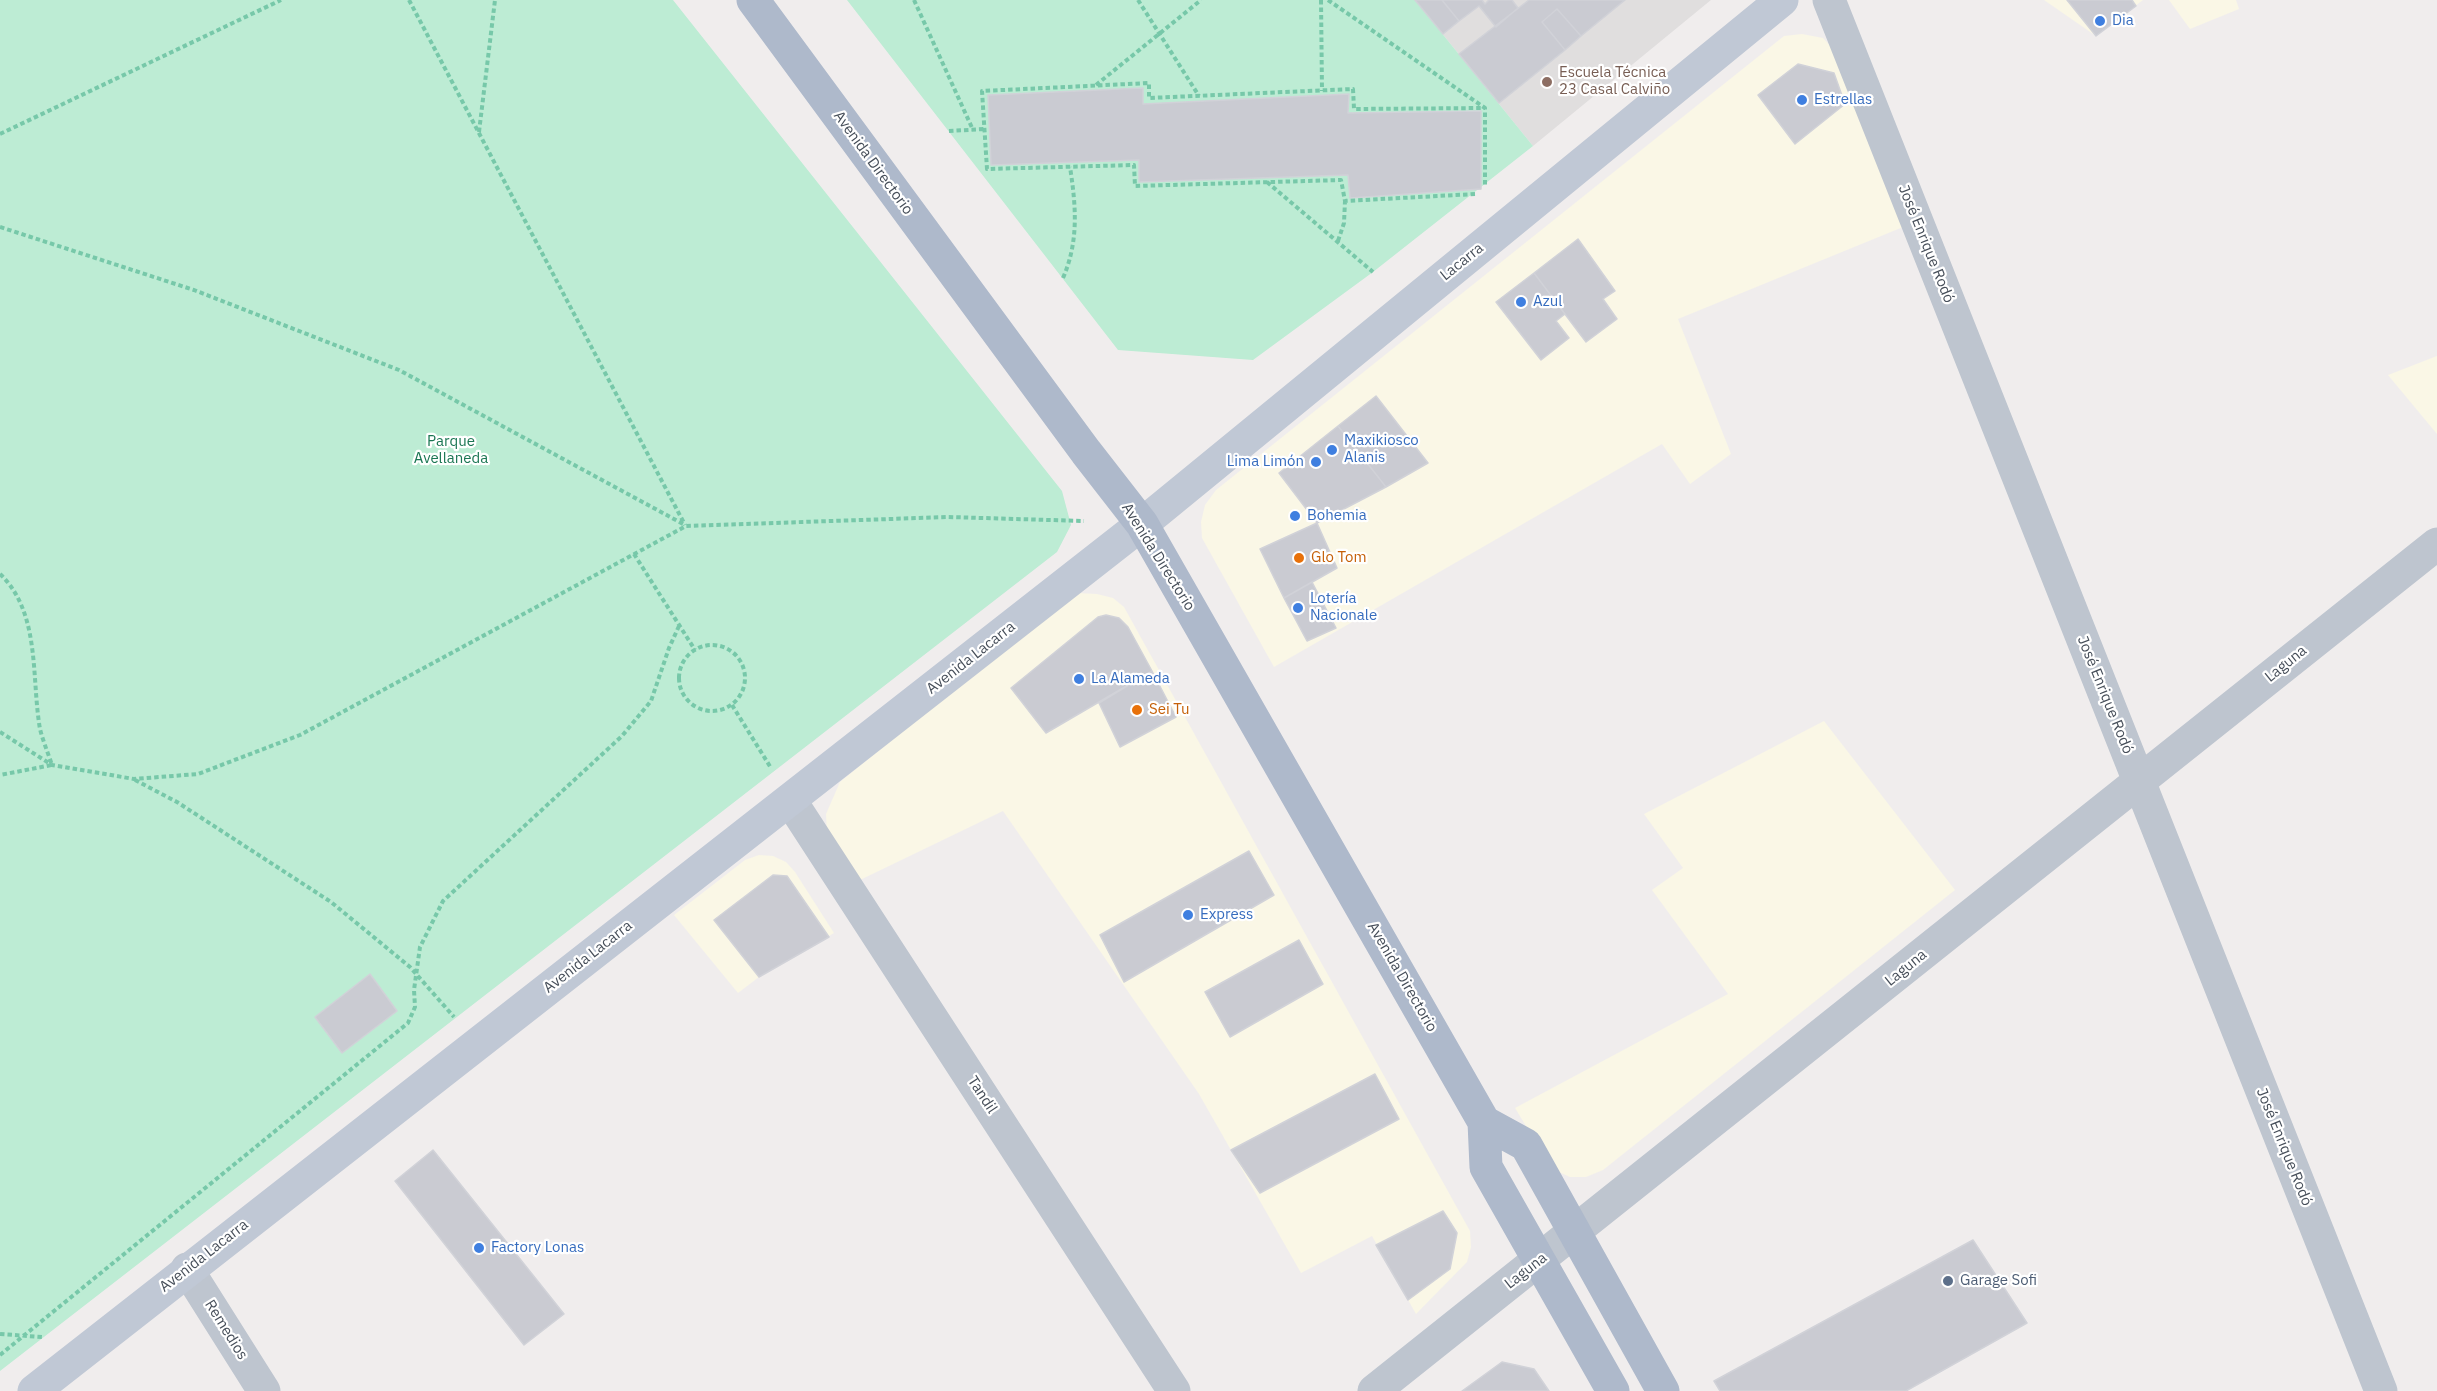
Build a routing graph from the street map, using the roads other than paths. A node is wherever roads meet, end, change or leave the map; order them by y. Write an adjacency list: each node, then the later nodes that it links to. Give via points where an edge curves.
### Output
1 (753, 0): 4 (main road, Avenida Directorio)
2 (1782, 0): 4 (street, Lacarra)
3 (1828, 0): 6 (street, José Enrique Rodó)
4 (1142, 524): 7 (street, Avenida Lacarra); 8 (main road, Avenida Directorio)
5 (2437, 544): 6 (street, Laguna)
6 (2139, 782): 9 (street, Laguna); 18 (street, José Enrique Rodó)
7 (790, 800): 11 (street, Avenida Lacarra); 14 (street, Tandil)
8 (1484, 1122): 9 (main road, via 1526,1145); 10 (main road, Avenida Directorio, via 1486,1167)
9 (1575, 1233): 10 (street, Laguna); 17 (main road)
10 (1539, 1261): 15 (street, Laguna); 16 (main road, Avenida Directorio)
11 (187, 1269): 12 (street, Avenida Lacarra); 13 (street, Remedios)
12 (34, 1391)
13 (264, 1391)
14 (1174, 1391)
15 (1374, 1391)
16 (1613, 1391)
17 (1663, 1391)
18 (2381, 1391)

